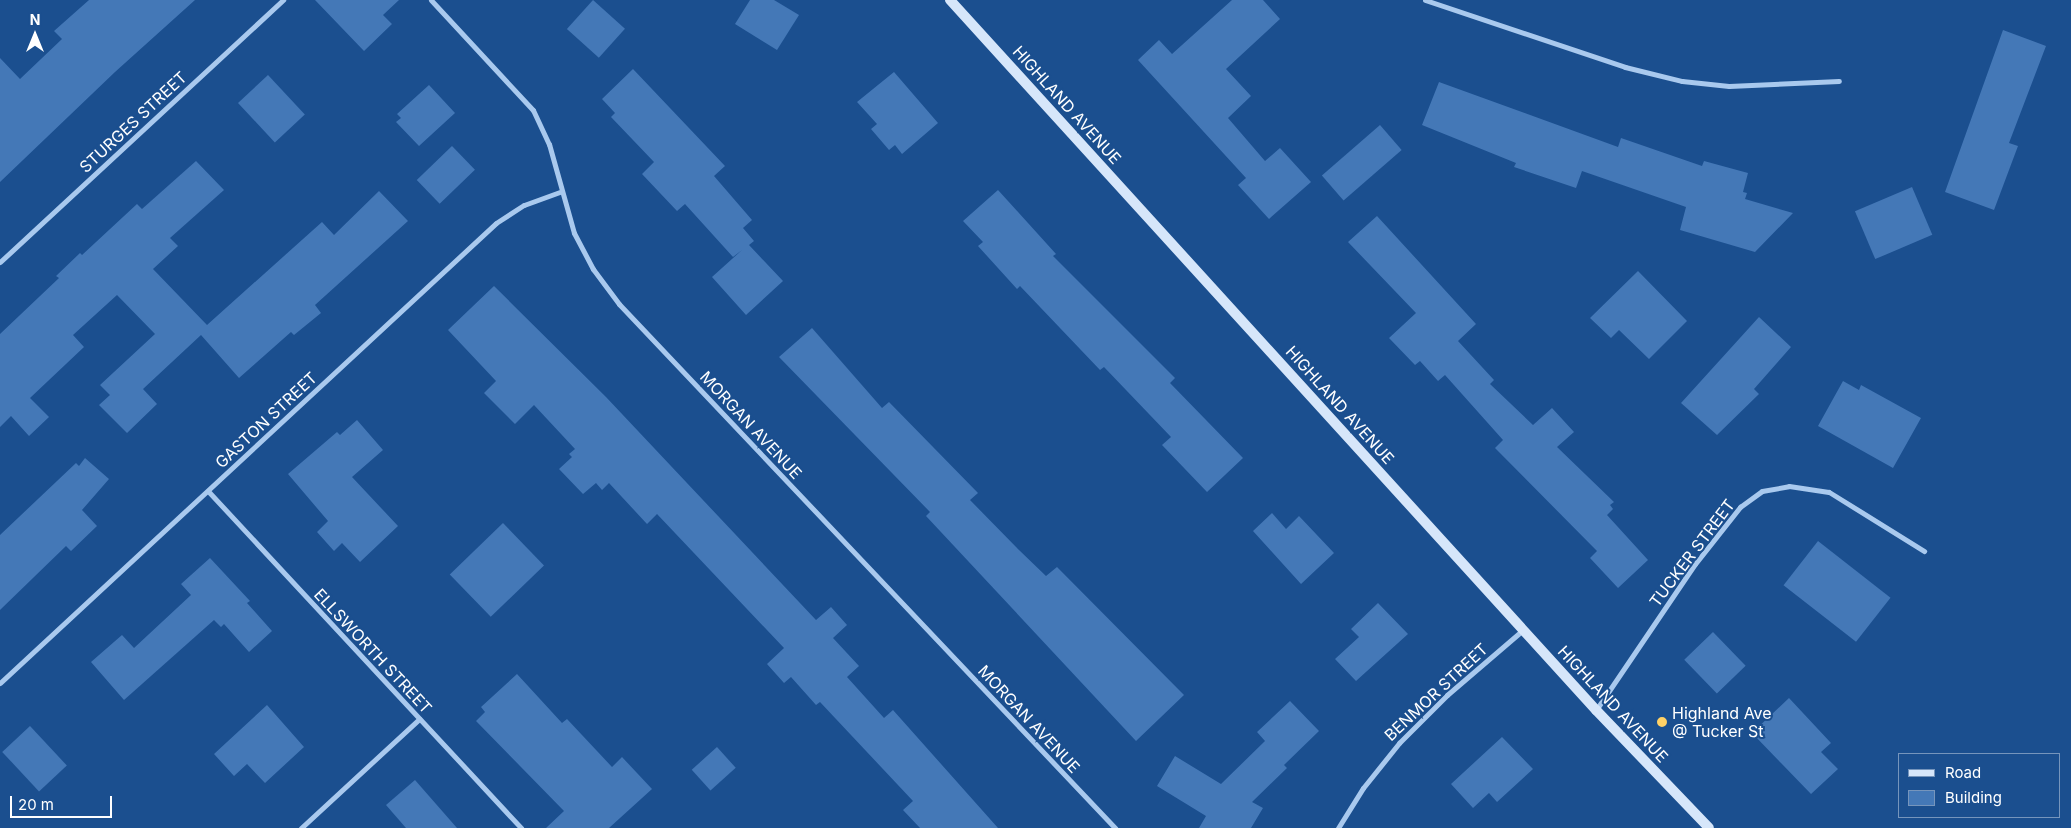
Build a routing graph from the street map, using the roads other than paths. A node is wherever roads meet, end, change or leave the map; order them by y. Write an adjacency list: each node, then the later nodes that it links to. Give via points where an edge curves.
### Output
1 (282, 0): 7 (street, STURGES STREET)
2 (431, 0): 6 (street, MORGAN AVENUE, via 531,106 549,144)
3 (950, 0): 10 (main road, HIGHLAND AVENUE)
4 (1425, 0): 5 (street, via 1625,67 1682,81 1729,86)
5 (1839, 81)
6 (560, 192): 8 (street, GASTON STREET, via 524,205 496,223); 16 (street, MORGAN AVENUE, via 583,251 619,304)
7 (0, 262)
8 (208, 491): 11 (street, GASTON STREET); 13 (street, ELLSWORTH STREET)
9 (1924, 551): 12 (street, TUCKER STREET, via 1829,492 1789,486 1762,491 1740,507 1695,564)
10 (1524, 629): 12 (main road, HIGHLAND AVENUE); 17 (street, BENMOR STREET, via 1399,743 1363,788)
11 (0, 683)
12 (1596, 710): 18 (main road, HIGHLAND AVENUE)
13 (419, 719): 14 (street); 15 (street, ELLSWORTH STREET)
14 (301, 828)
15 (521, 828)
16 (1115, 828)
17 (1338, 828)
18 (1709, 828)

